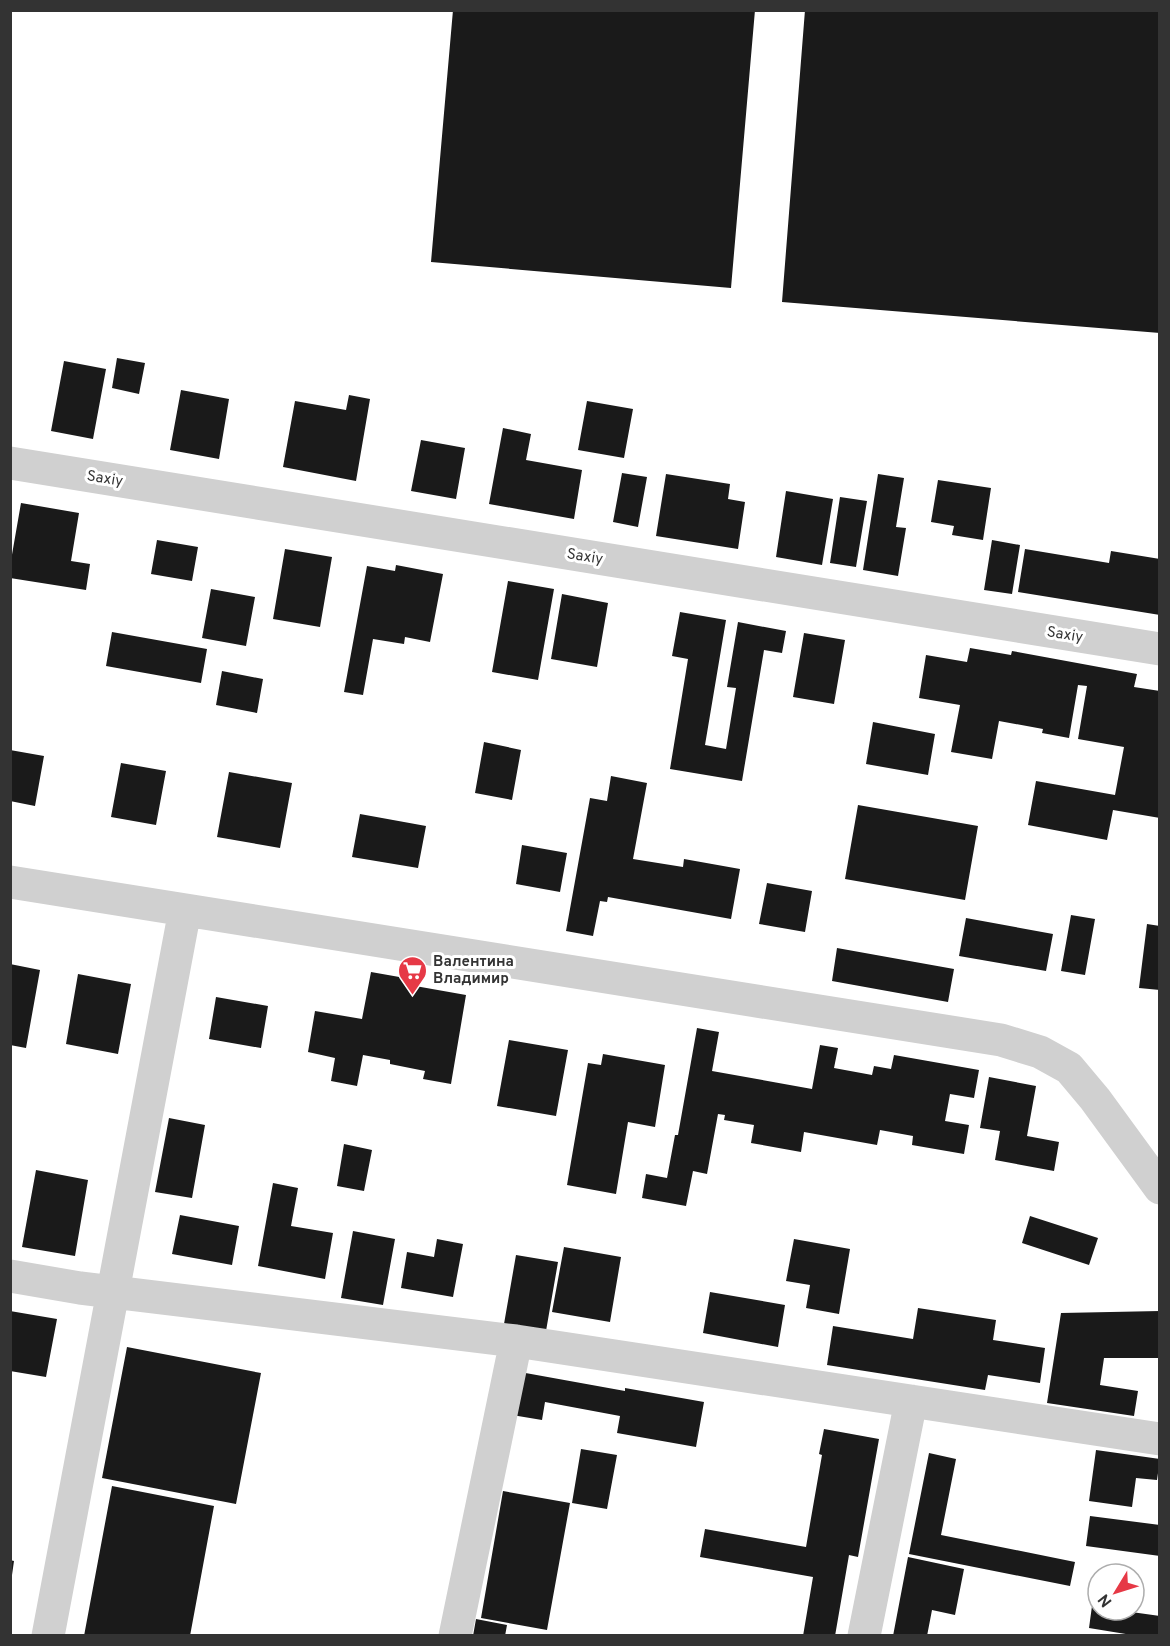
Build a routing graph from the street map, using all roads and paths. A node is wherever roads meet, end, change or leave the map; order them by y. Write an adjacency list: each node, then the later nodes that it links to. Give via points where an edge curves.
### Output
1 (10, 463): 2 (street, Saxiy)
2 (1160, 649)
3 (10, 882): 4 (street)
4 (185, 910): 5 (street, via 1001,1040 1040,1052 1069,1068); 7 (street)
5 (1160, 1188)
6 (10, 1276): 7 (street)
7 (112, 1292): 8 (street); 11 (street)
8 (516, 1341): 9 (street); 12 (street)
9 (911, 1401): 10 (street); 13 (street)
10 (1160, 1439)
11 (48, 1635)
12 (455, 1635)
13 (864, 1635)

